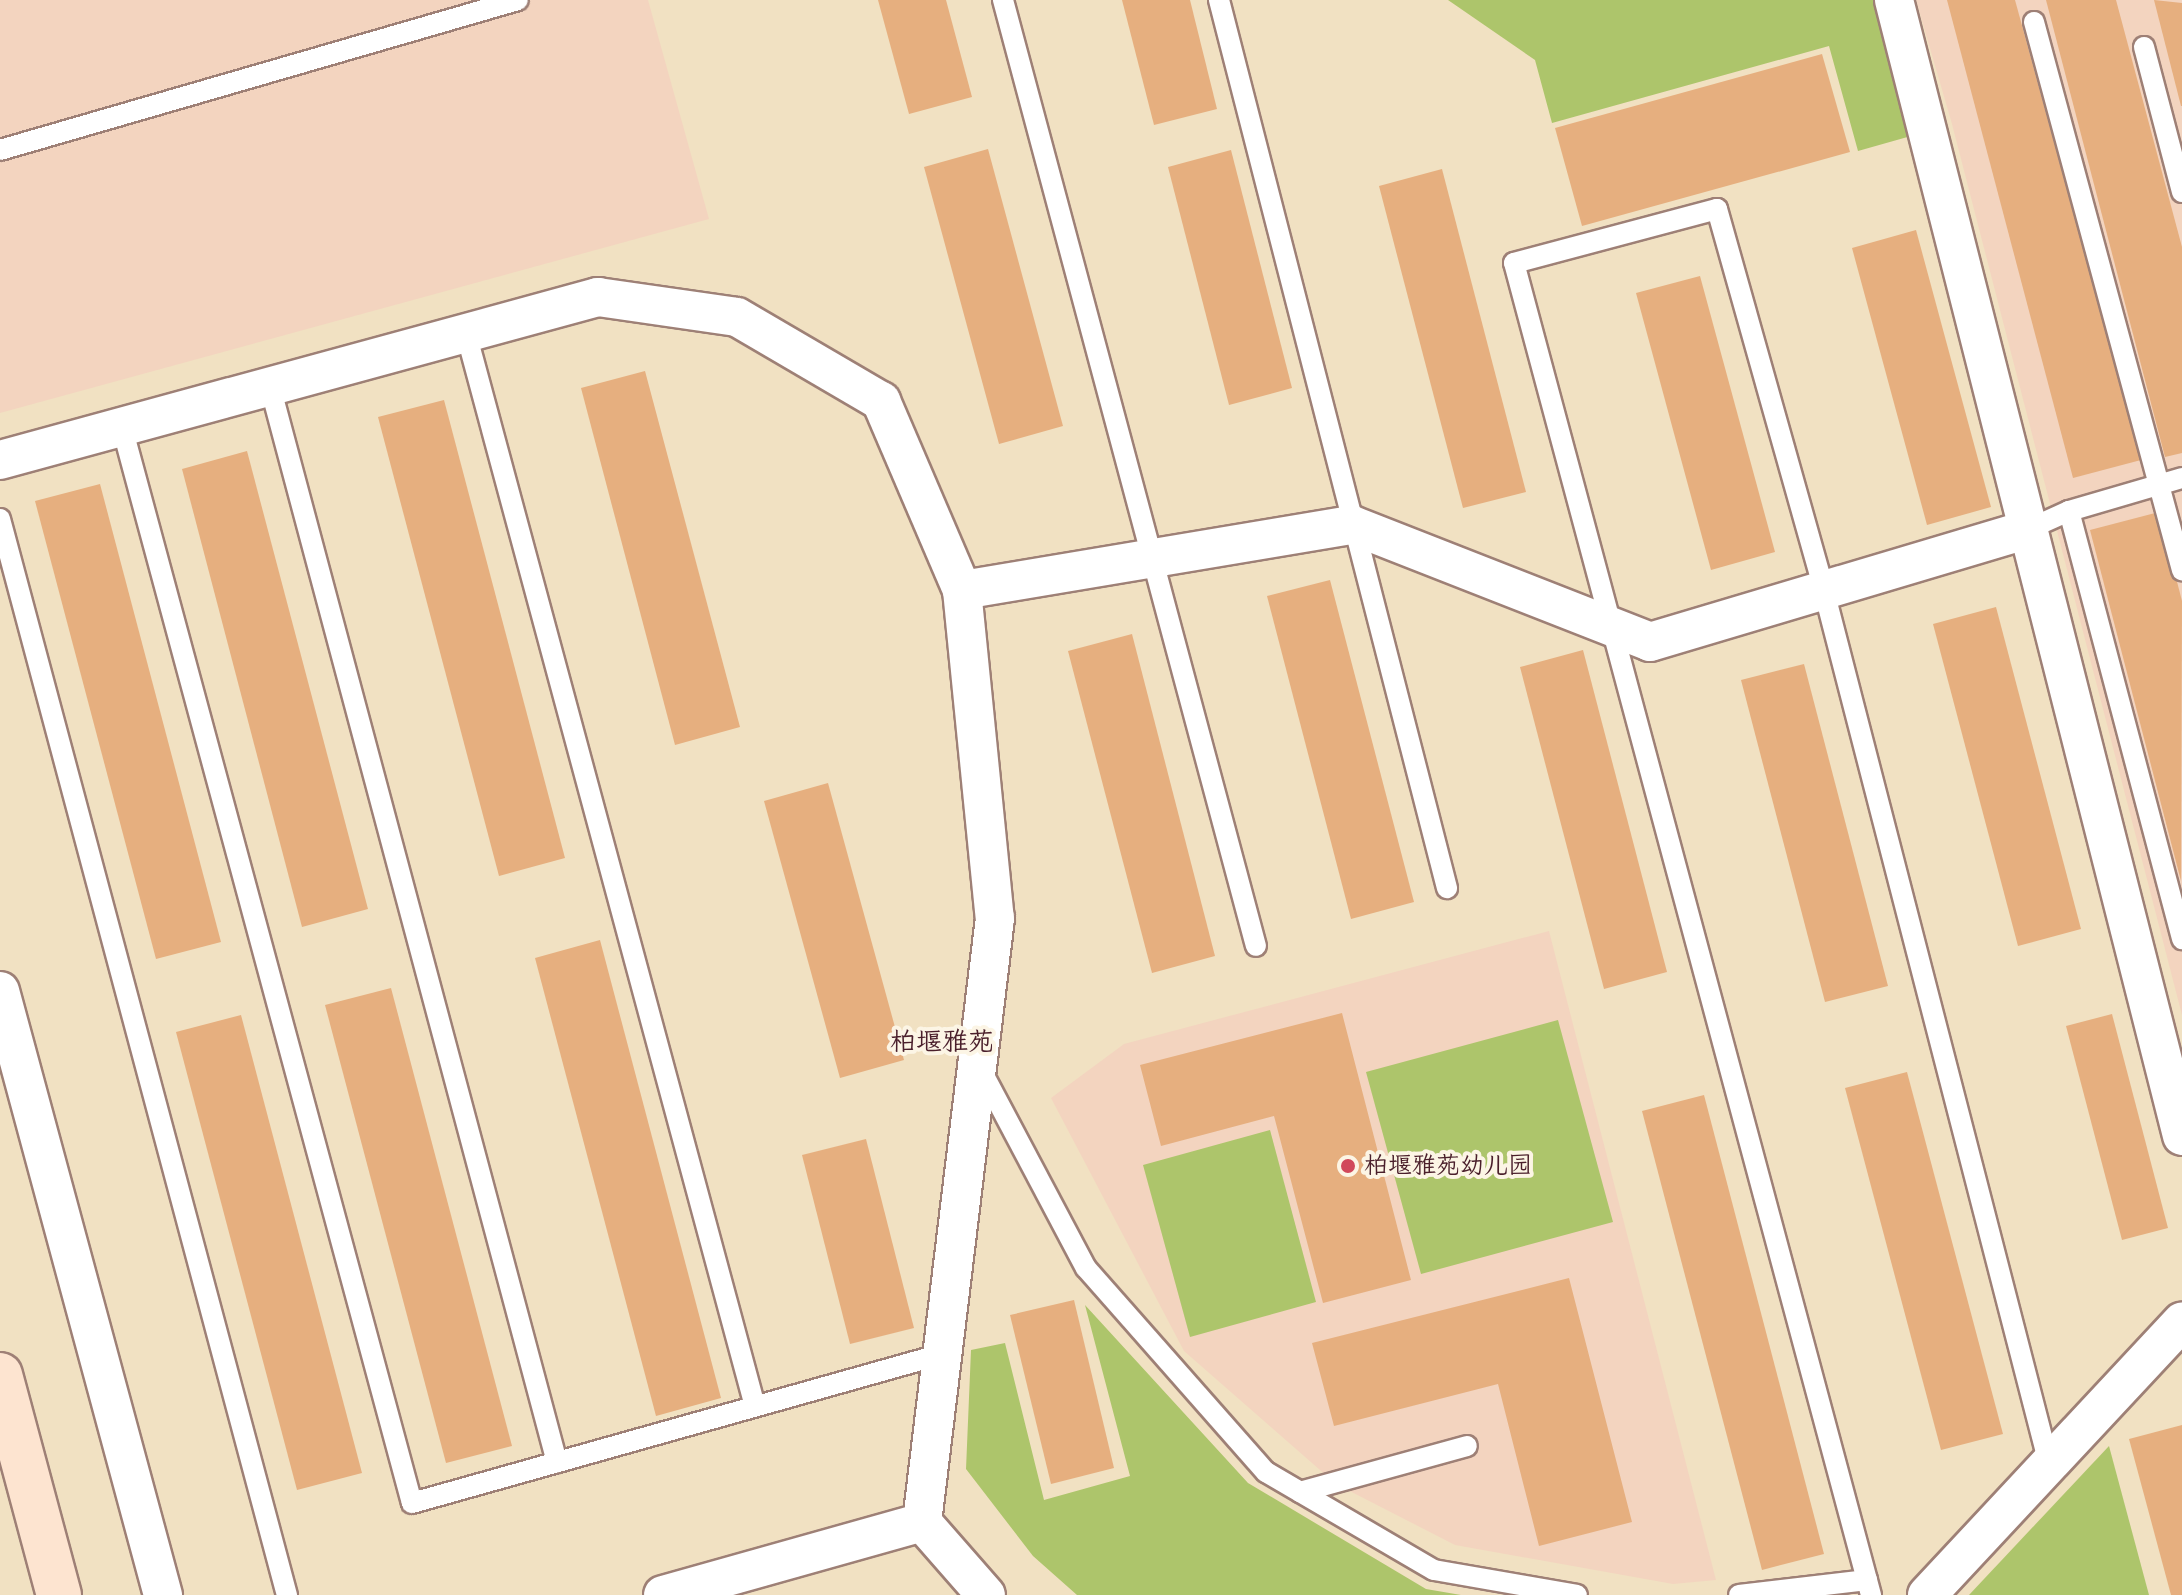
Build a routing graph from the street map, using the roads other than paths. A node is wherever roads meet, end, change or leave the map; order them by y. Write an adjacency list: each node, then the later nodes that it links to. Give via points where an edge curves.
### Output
1 (518, 0): 7 (lane)
2 (1003, 0): 19 (lane)
3 (1219, 0): 17 (lane)
4 (1894, 0): 18 (street)
5 (2034, 22): 14 (lane)
6 (2144, 47): 8 (lane)
7 (0, 150)
8 (2182, 192)
9 (466, 333): 10 (street); 22 (street, via 598,297 737,317 881,401); 33 (lane)
10 (270, 386): 11 (street); 36 (lane)
11 (122, 427): 12 (street); 36 (lane, via 412,1503)
12 (0, 460)
13 (2182, 478): 14 (lane)
14 (2159, 484): 15 (lane); 20 (lane)
15 (2069, 511): 18 (lane); 25 (lane)
16 (0, 519): 43 (lane)
17 (1352, 525): 19 (street); 23 (street); 24 (lane)
18 (2029, 529): 21 (street); 29 (street)
19 (1154, 558): 22 (street); 26 (lane)
20 (2182, 570)
21 (1823, 587): 23 (street, via 1650,642); 23 (lane, via 1717,209 1514,263); 37 (lane)
22 (962, 590): 28 (street, via 995,918)
23 (1609, 625): 40 (lane)
24 (1447, 888)
25 (2180, 927)
26 (1256, 946)
27 (0, 991): 42 (street)
28 (978, 1063): 31 (street); 38 (lane, via 1086,1268 1266,1472)
29 (2182, 1136)
30 (2182, 1322): 37 (street)
31 (942, 1354): 33 (lane); 39 (street)
32 (0, 1375): 34 (main road)
33 (755, 1406): 36 (lane)
34 (7, 1419): 41 (main road)
35 (1467, 1446): 38 (lane)
36 (557, 1462)
37 (2049, 1464): 48 (street)
38 (1300, 1492): 46 (lane, via 1434,1570)
39 (922, 1522): 44 (street); 45 (street)
40 (1869, 1588): 47 (lane)
41 (59, 1595)
42 (163, 1595)
43 (287, 1595)
44 (663, 1595)
45 (986, 1595)
46 (1577, 1595)
47 (1739, 1595)
48 (1927, 1595)

